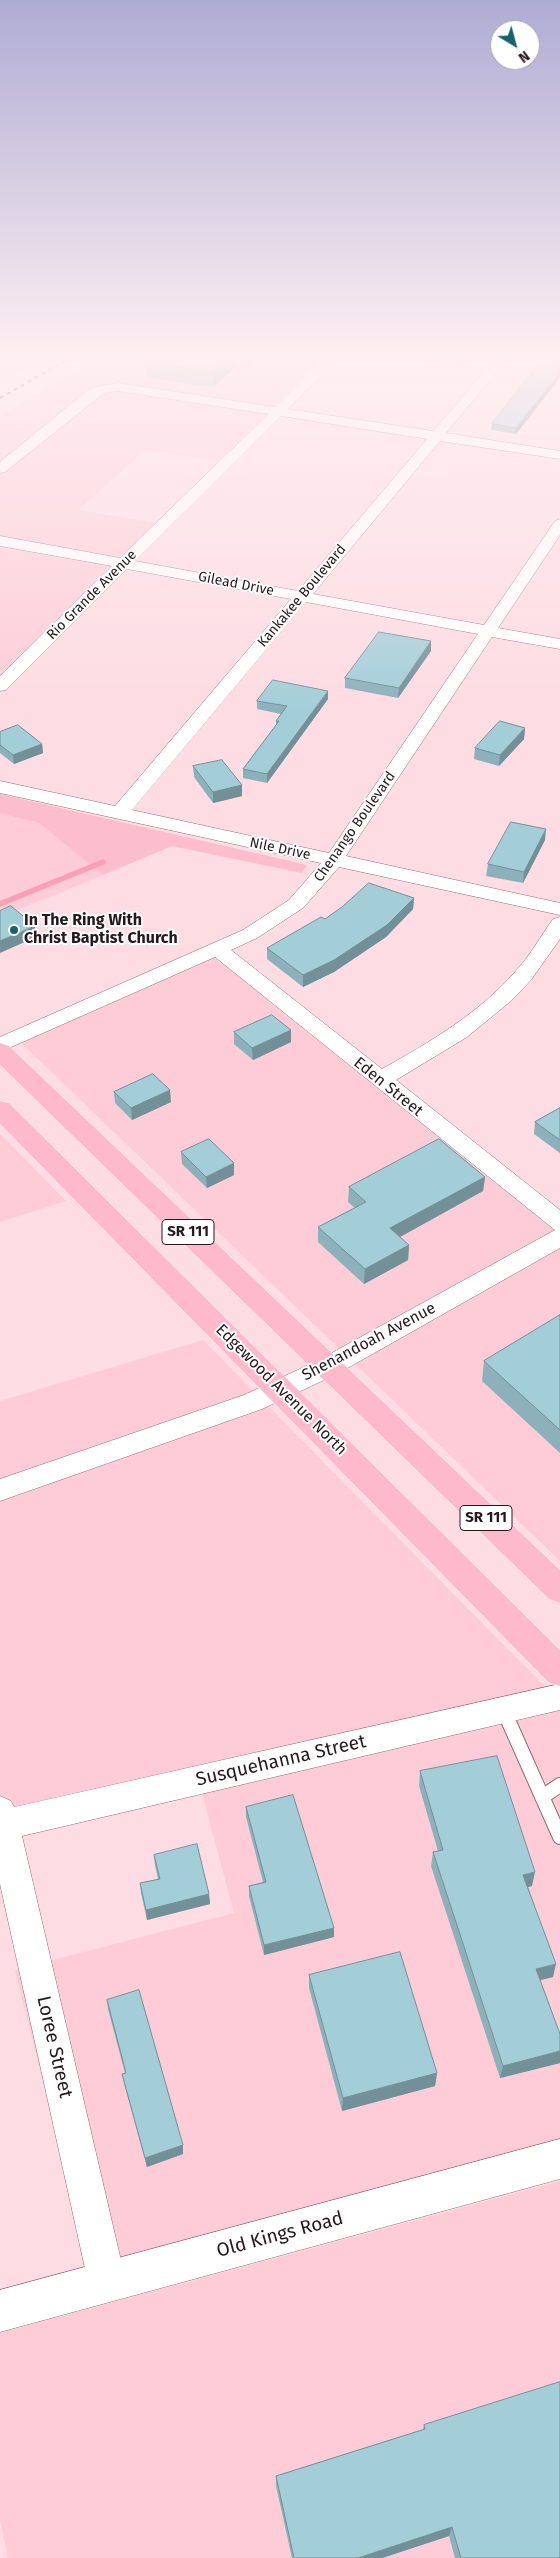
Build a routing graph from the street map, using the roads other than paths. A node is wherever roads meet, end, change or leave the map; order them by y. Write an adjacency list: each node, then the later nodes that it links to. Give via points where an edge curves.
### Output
1 (213, 475): 5 (street, Rio Grande Avenue)
2 (404, 475): 6 (street, Kankakee Boulevard)
3 (560, 524): 7 (street, Chenango Boulevard)
4 (0, 541): 5 (street, Gilead Drive)
5 (124, 564): 6 (street, Gilead Drive); 9 (street, Rio Grande Avenue)
6 (301, 597): 7 (street, Gilead Drive); 11 (street, Kankakee Boulevard)
7 (489, 630): 8 (street, Gilead Drive); 12 (street, Chenango Boulevard)
8 (560, 644)
9 (0, 686)
10 (0, 787): 11 (street, Nile Drive)
11 (119, 814): 12 (street, Nile Drive)
12 (333, 861): 13 (street, Nile Drive); 15 (street, Chenango Boulevard, via 296,904 250,934)
13 (560, 909)
14 (560, 923): 18 (street, via 548,945 516,986 486,1014 446,1042)
15 (217, 949): 16 (street, Chenango Boulevard); 18 (street, Eden Street)
16 (0, 1046)
17 (0, 1052): 22 (main road, SR 111)
18 (380, 1080): 20 (street, Eden Street)
19 (0, 1109): 23 (main road, Edgewood Avenue North / SR 111)
20 (560, 1223)
21 (560, 1237): 22 (street, Shenandoah Avenue)
22 (328, 1367): 23 (street, Shenandoah Avenue); 25 (main road, SR 111)
23 (280, 1389): 24 (street, Shenandoah Avenue, via 253,1402); 26 (main road, Edgewood Avenue North / SR 111)
24 (0, 1490)
25 (560, 1590)
26 (560, 1672)
27 (560, 1698): 28 (street, Susquehanna Street)
28 (504, 1711): 30 (lane); 31 (street, Susquehanna Street)
29 (560, 1785): 30 (lane)
30 (542, 1797): 32 (lane)
31 (1, 1818): 34 (street, Loree Street)
32 (560, 1837)
33 (560, 2159): 34 (street, Old Kings Road)
34 (107, 2282): 35 (street, Old Kings Road)
35 (0, 2311)

